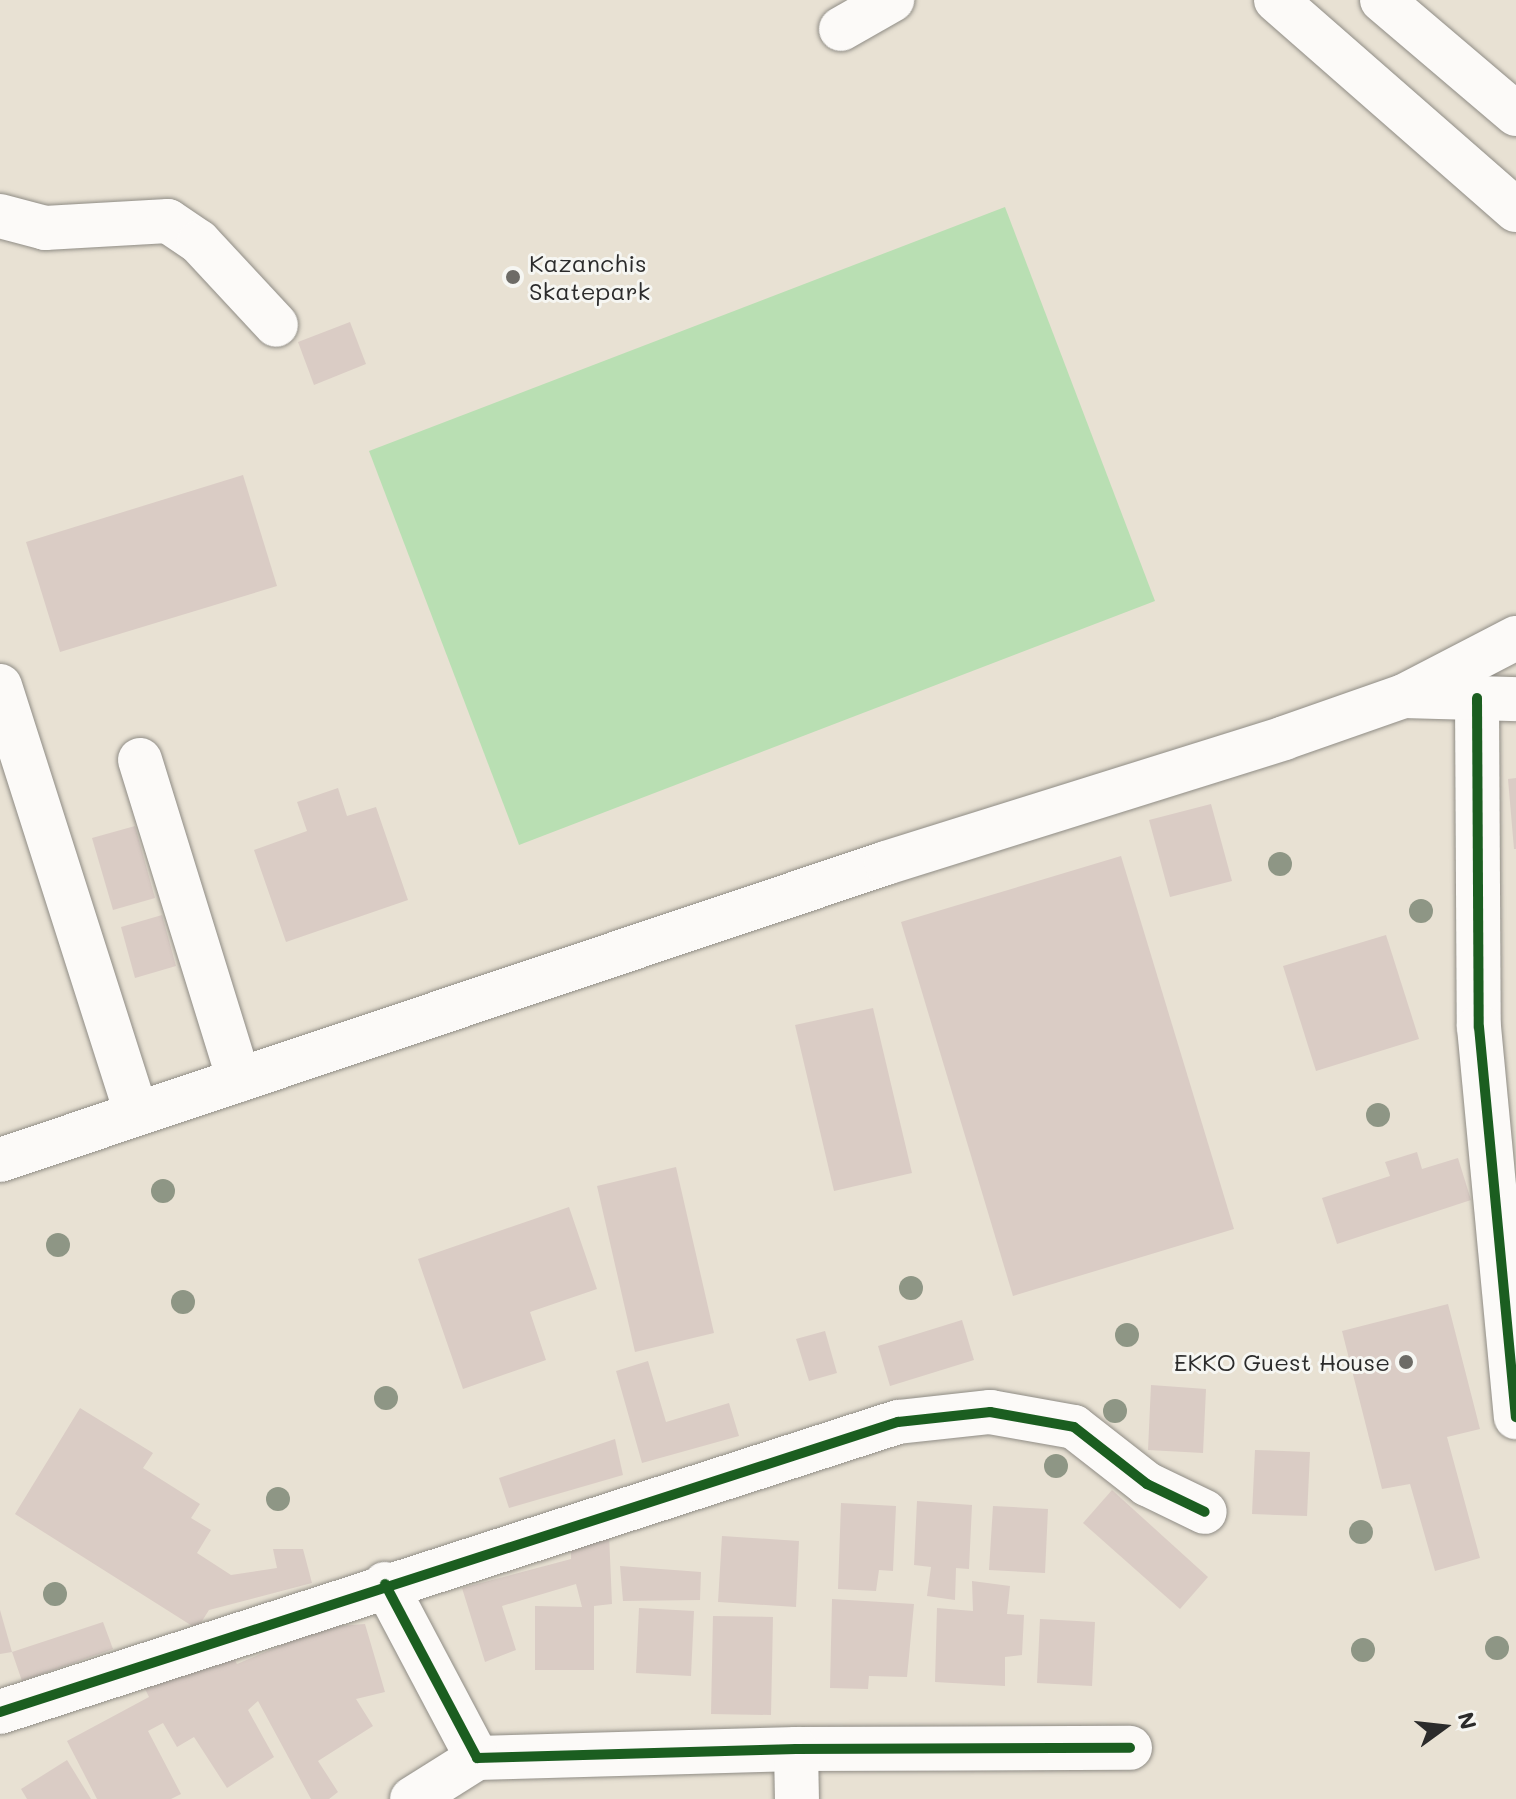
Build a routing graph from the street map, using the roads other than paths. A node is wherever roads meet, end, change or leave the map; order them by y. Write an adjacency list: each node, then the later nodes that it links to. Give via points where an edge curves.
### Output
1 (892, 0): 4 (street)
2 (1276, 0): 6 (street)
3 (1382, 0): 5 (street)
4 (841, 29)
5 (1516, 114)
6 (1516, 210)
7 (0, 216): 8 (street, via 45,228 168,221 199,242)
8 (276, 325)
9 (1516, 638): 11 (street)
10 (0, 686): 15 (street)
11 (1404, 696): 12 (street); 14 (street)
12 (1497, 698): 17 (street, via 1479,1027)
13 (140, 760): 14 (street)
14 (239, 1080): 15 (street)
15 (137, 1114): 16 (street)
16 (0, 1160)
17 (1516, 1417)
18 (1205, 1512): 19 (street, via 1147,1484 1074,1427 990,1412 898,1422)
19 (385, 1584): 20 (street); 23 (street)
20 (0, 1712)
21 (1130, 1748): 22 (street)
22 (796, 1749): 23 (street); 25 (street)
23 (477, 1758): 24 (street)
24 (412, 1799)
25 (797, 1799)

